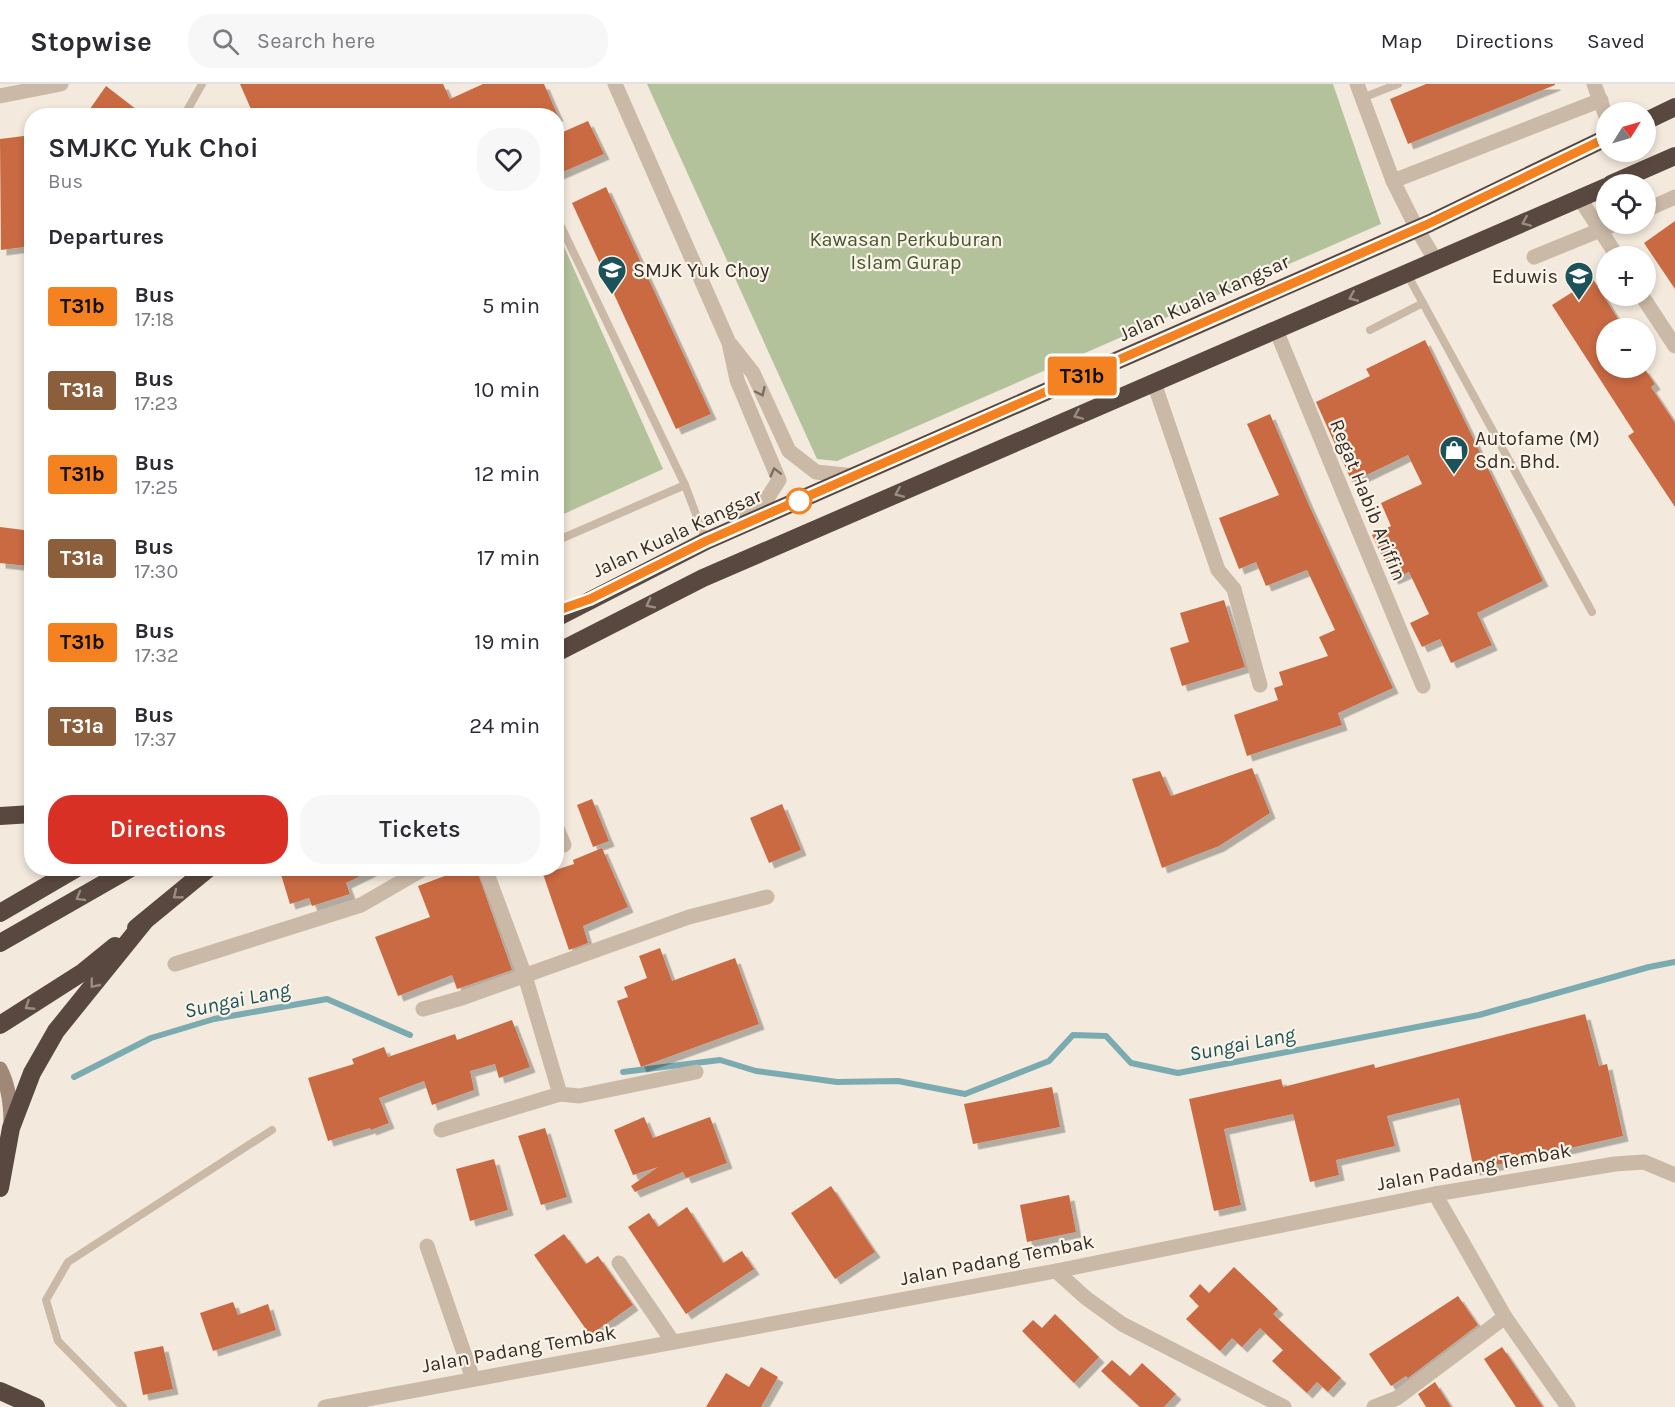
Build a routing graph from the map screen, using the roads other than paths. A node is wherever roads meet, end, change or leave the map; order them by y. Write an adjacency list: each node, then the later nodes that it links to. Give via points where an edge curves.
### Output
1 (61, 84): 7 (street)
2 (202, 84): 10 (lane)
3 (615, 84): 31 (street)
4 (1398, 84): 6 (lane)
5 (1594, 84): 8 (street)
6 (1360, 91): 15 (street)
7 (0, 96)
8 (1601, 100): 15 (street)
9 (1675, 107): 11 (highway)
10 (188, 108)
11 (1656, 116)
12 (1596, 143): 21 (highway, Jalan Kuala Kangsar)
13 (1675, 156): 14 (highway)
14 (1634, 174)
15 (1393, 181): 21 (street)
16 (1596, 191): 18 (highway)
17 (1675, 197): 19 (street)
18 (1580, 198): 20 (street); 25 (highway, one-way to 25)
19 (1656, 206)
20 (1596, 224)
21 (1417, 229): 25 (street); 34 (highway, Jalan Kuala Kangsar)
22 (1596, 232): 24 (street)
23 (564, 233): 35 (lane)
24 (1534, 257)
25 (1436, 261): 26 (highway)
26 (1407, 274): 27 (lane); 29 (highway, one-way to 29)
27 (1423, 303): 30 (lane); 41 (lane)
28 (1649, 306): 32 (street)
29 (1276, 330): 33 (highway); 45 (street, Regat Habib Ariffin)
30 (1370, 330)
31 (729, 343): 34 (street, one-way to 34, via 753,373 789,451 816,472); 36 (street, one-way to 31, via 743,516 763,505 779,480 737,380)
32 (1675, 346)
33 (1154, 383): 43 (highway, one-way to 43, via 703,578); 44 (street, via 1218,570 1234,589)
34 (855, 476): 36 (highway, Jalan Kuala Kangsar)
35 (685, 485): 37 (lane); 38 (lane)
36 (731, 530): 38 (highway, Jalan Kuala Kangsar)
37 (564, 538)
38 (706, 541): 39 (highway, Jalan Kuala Kangsar)
39 (590, 599): 40 (highway); 42 (highway, Jalan Kuala Kangsar)
40 (564, 608)
41 (1592, 612)
42 (564, 614)
43 (564, 649)
44 (1260, 685)
45 (1423, 686)
46 (24, 814): 47 (highway)
47 (0, 816)
48 (63, 876): 54 (highway)
49 (117, 876): 56 (highway, one-way to 56)
50 (199, 876): 55 (highway, one-way to 55)
51 (411, 876): 57 (street, via 361,905)
52 (488, 876): 58 (street)
53 (767, 897): 58 (street, via 689,917)
54 (0, 913)
55 (144, 922): 60 (highway, one-way to 60, via 83,972); 64 (highway, one-way to 64, via 56,1031 32,1073)
56 (0, 943)
57 (175, 964)
58 (525, 976): 59 (street); 63 (street)
59 (423, 1009)
60 (0, 1025)
61 (0, 1069): 64 (main road, via 11,1107)
62 (696, 1072): 63 (street, via 579,1096)
63 (561, 1094): 66 (street)
64 (11, 1128): 67 (main road); 69 (highway)
65 (272, 1130): 80 (lane, via 68,1262 46,1300 58,1341)
66 (441, 1130)
67 (0, 1158)
68 (1675, 1175): 70 (street, Jalan Padang Tembak, via 1644,1162 1615,1164)
69 (0, 1188)
70 (1435, 1194): 73 (street, Jalan Padang Tembak); 74 (street)
71 (427, 1246): 76 (street)
72 (619, 1263): 75 (street)
73 (1056, 1271): 75 (street, Jalan Padang Tembak); 82 (street, via 1122,1324)
74 (1506, 1317): 78 (street); 84 (street)
75 (672, 1342): 76 (street, Jalan Padang Tembak)
76 (473, 1379): 81 (street, Jalan Padang Tembak)
77 (0, 1391): 79 (highway)
78 (1399, 1403): 83 (street)
79 (36, 1407)
80 (123, 1407)
81 (325, 1407)
82 (1284, 1407)
83 (1374, 1407)
84 (1569, 1407)

